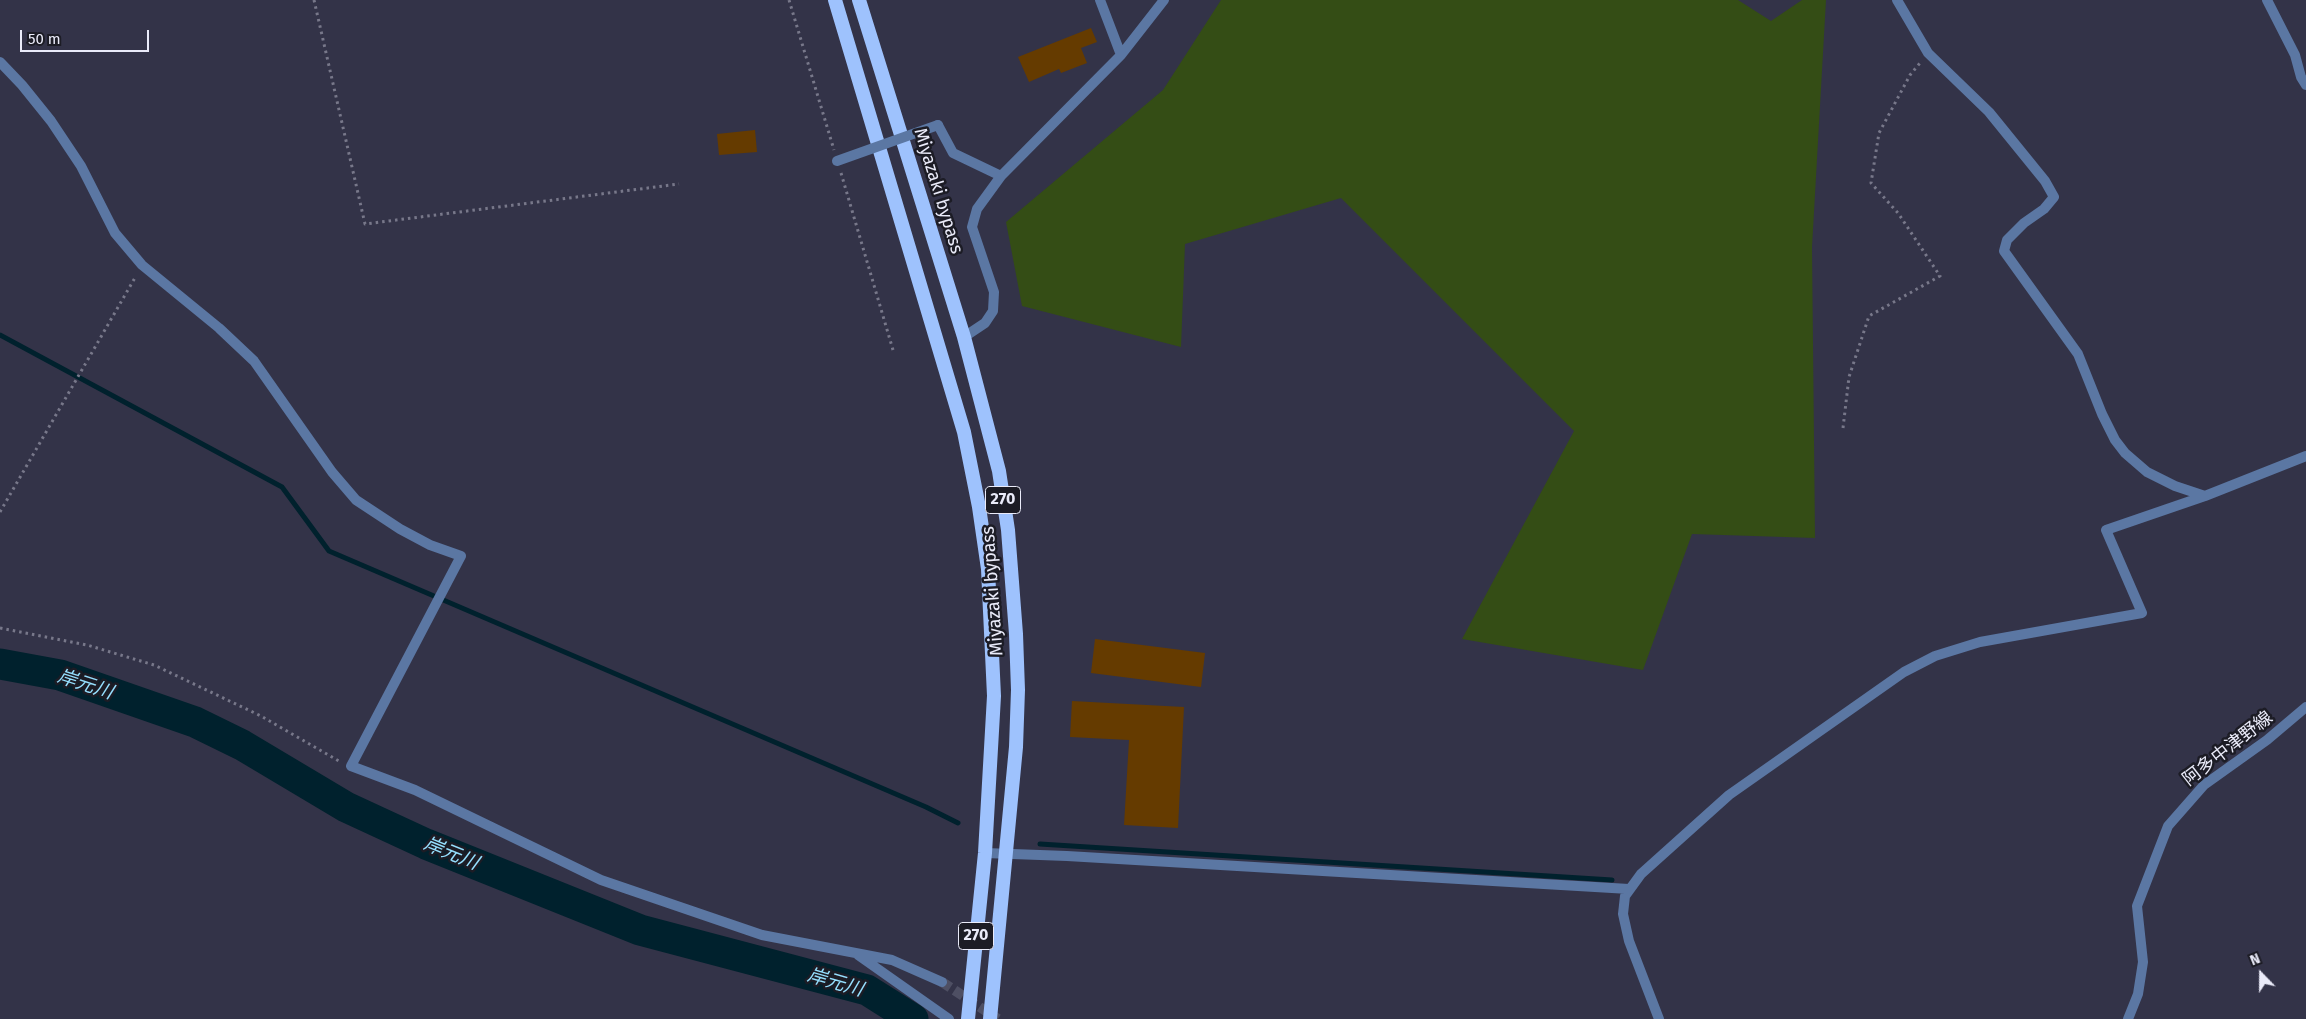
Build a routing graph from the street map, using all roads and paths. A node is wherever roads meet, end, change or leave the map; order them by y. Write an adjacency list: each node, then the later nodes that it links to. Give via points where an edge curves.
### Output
1 (314, 0): 15 (path, via 365,224)
2 (789, 0): 13 (path)
3 (835, 0): 26 (highway, Miyazaki bypass / 270, via 962,422 980,507 988,569 994,696)
4 (859, 0): 17 (highway, Miyazaki bypass / 270)
5 (1100, 0): 10 (street)
6 (1164, 0): 10 (street)
7 (1897, 0): 9 (street)
8 (2267, 0): 12 (street, via 2295,55)
9 (1928, 53): 19 (path, via 1910,75 1879,134 1871,183 1898,213 1940,276 1869,316 1849,377); 21 (street, via 1989,112 2045,181 2054,197 2007,240 2004,251 2078,354 2115,440 2147,472)
10 (1121, 55): 14 (street)
11 (0, 62): 16 (street, via 51,121 81,166 115,233)
12 (2306, 85)
13 (837, 161): 14 (street, bridge, via 938,125 953,153); 18 (path)
14 (1001, 176): 17 (street, via 976,209 972,227 994,292 994,312 985,323)
15 (679, 184)
16 (142, 265): 22 (path); 25 (street, via 254,361 332,472 356,500 430,545 461,556)
17 (964, 337): 27 (highway, Miyazaki bypass / 270, via 998,471 1013,584 1018,690)
18 (893, 350)
19 (1843, 428)
20 (2306, 456): 21 (street)
21 (2206, 496): 28 (street, via 2106,530 2142,613 1980,642 1935,656 1904,672 1729,795 1641,874)
22 (0, 512)
23 (0, 628): 25 (path, via 87,645 154,665 261,716)
24 (2306, 707): 35 (street, 阿多中津野線, via 2204,786 2168,826 2137,906 2143,962 2138,994)
25 (351, 766): 29 (street, via 415,790 601,880 762,935)
26 (985, 853): 27 (street); 32 (highway, Miyazaki bypass / 270)
27 (1007, 855): 28 (street); 33 (highway, Miyazaki bypass / 270)
28 (1629, 889): 34 (street, via 1623,914 1629,941)
29 (854, 952): 30 (street, via 892,960); 31 (street)
30 (942, 982)
31 (950, 1019)
32 (968, 1019)
33 (990, 1019)
34 (1659, 1019)
35 (2128, 1019)

